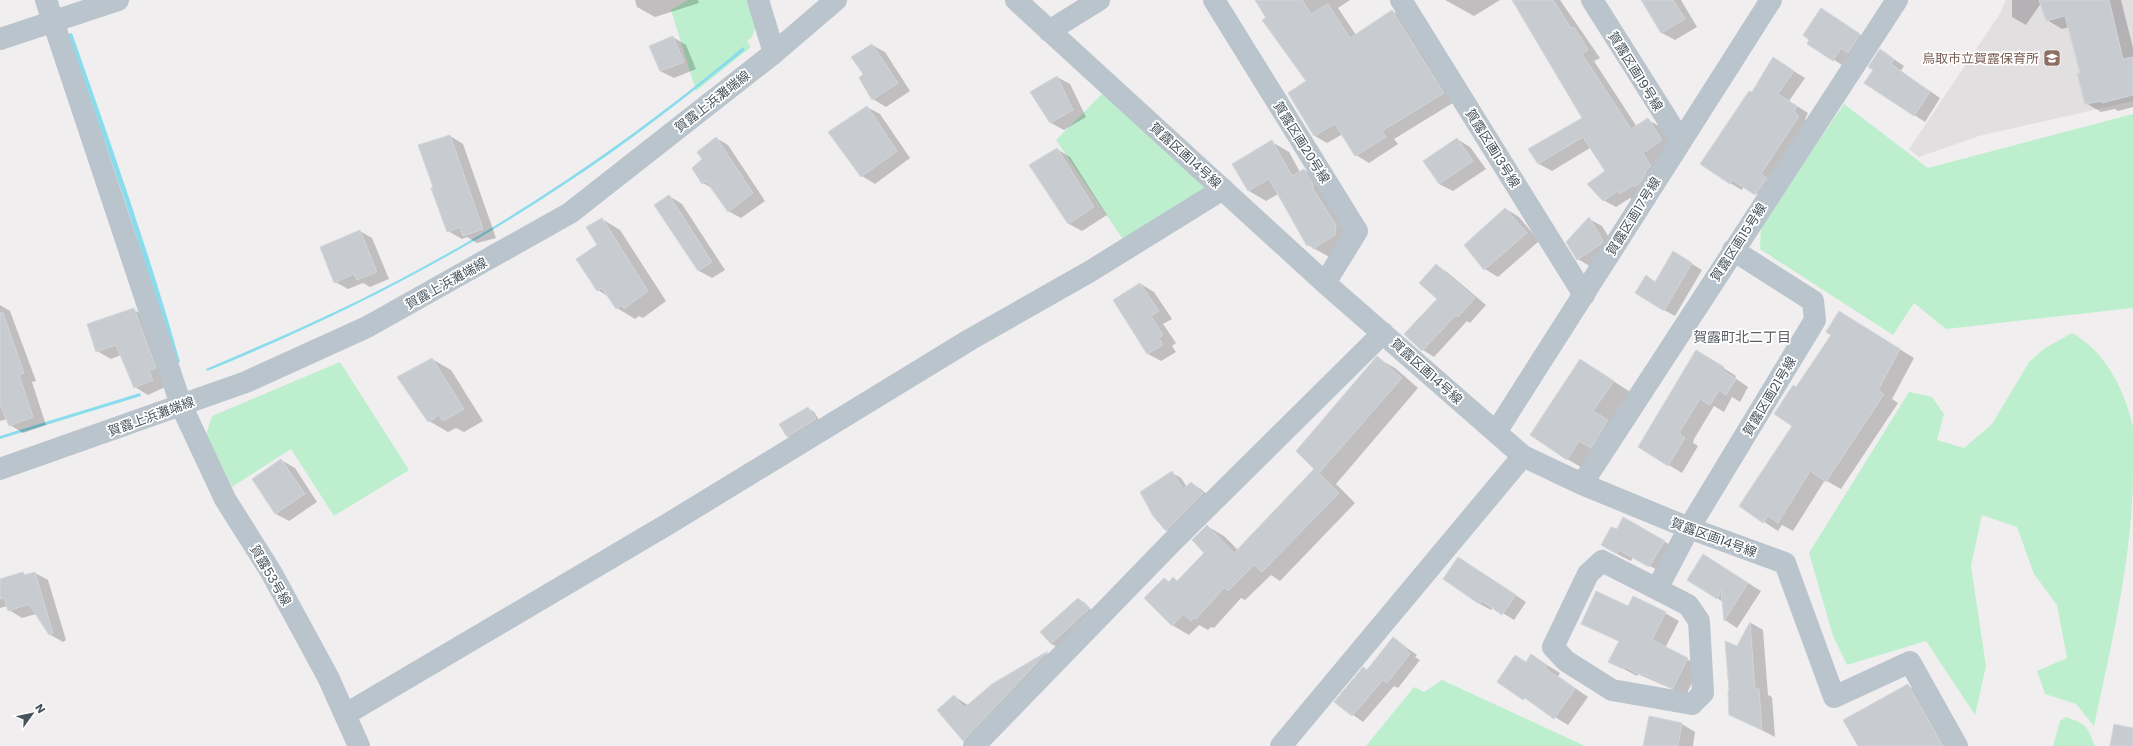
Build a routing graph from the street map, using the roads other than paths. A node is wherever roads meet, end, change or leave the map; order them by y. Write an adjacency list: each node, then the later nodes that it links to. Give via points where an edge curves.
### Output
1 (46, 0): 12 (street, 賀露53号線)
2 (118, 0): 12 (street)
3 (758, 0): 15 (street)
4 (836, 0): 15 (street, 賀露上浜灘端線)
5 (1016, 0): 13 (street, 賀露区画14号線)
6 (1099, 0): 13 (street)
7 (1214, 0): 19 (street, 賀露区画20号線, via 1357,231)
8 (1401, 0): 20 (street, 賀露区画13号線)
9 (1592, 0): 16 (street, 賀露区画19号線)
10 (1771, 0): 16 (street, 賀露区画17号線)
11 (1897, 0): 18 (street, 賀露区画15号線)
12 (53, 21): 14 (street); 22 (street, 賀露53号線)
13 (1049, 31): 17 (street, 賀露区画14号線)
14 (0, 38)
15 (774, 53): 22 (street, 賀露上浜灘端線, via 570,213 367,327 246,382)
16 (1681, 141): 20 (street, 賀露区画17号線)
17 (1223, 189): 19 (street, 賀露区画14号線); 29 (street, via 668,524)
18 (1733, 250): 26 (street, 賀露区画15号線); 27 (street, 賀露区画21号線, via 1813,301 1815,320)
19 (1324, 283): 21 (street, 賀露区画14号線)
20 (1584, 296): 23 (street, 賀露区画17号線)
21 (1384, 333): 23 (street, 賀露区画14号線); 31 (street, via 1170,544)
22 (181, 405): 25 (street, 賀露上浜灘端線); 29 (street, 賀露53号線, via 225,499 271,572)
23 (1496, 432): 24 (street, 賀露区画14号線)
24 (1523, 456): 26 (street, 賀露区画14号線); 32 (street)
25 (0, 469)
26 (1582, 484): 27 (street, 賀露区画14号線)
27 (1689, 528): 28 (street); 33 (street, 賀露区画14号線, via 1785,563 1834,697 1910,662)
28 (1658, 589): 28 (street, via 1688,605 1699,621 1703,693 1692,704 1612,690 1566,661 1553,647 1588,574 1602,561)
29 (346, 714): 30 (street, 賀露53号線)
30 (359, 746)
31 (974, 746)
32 (1281, 746)
33 (1957, 746)

